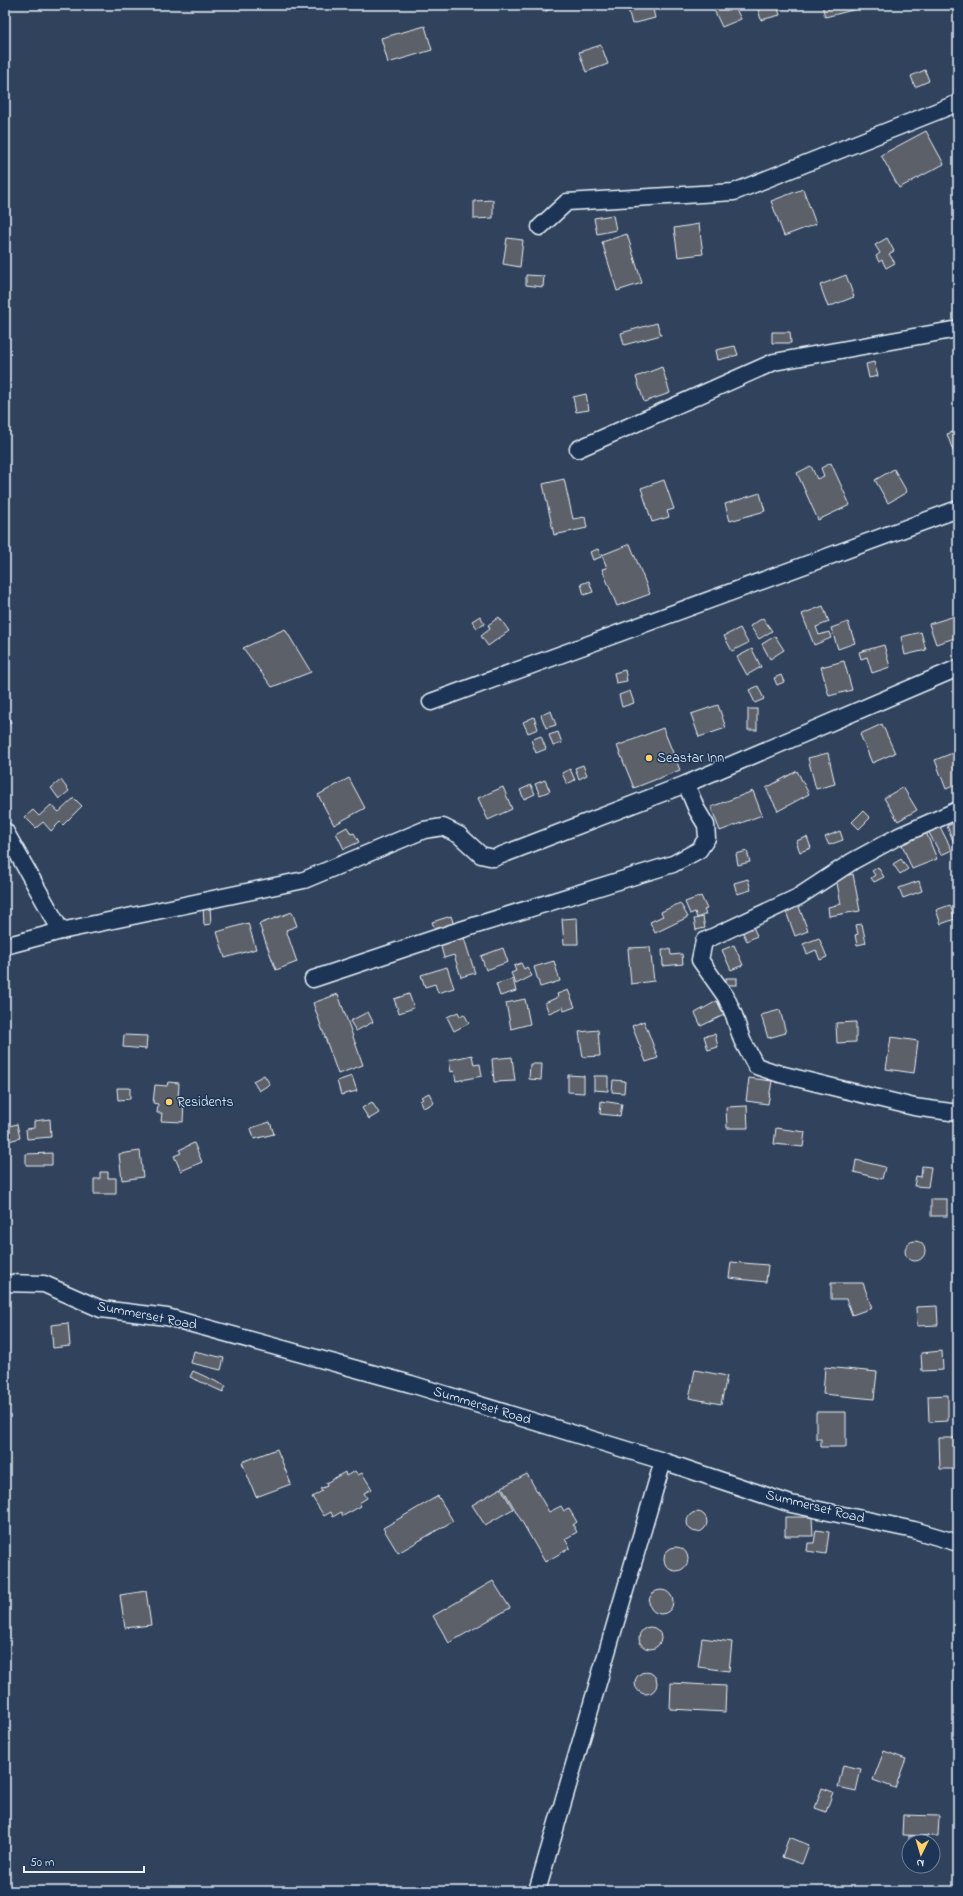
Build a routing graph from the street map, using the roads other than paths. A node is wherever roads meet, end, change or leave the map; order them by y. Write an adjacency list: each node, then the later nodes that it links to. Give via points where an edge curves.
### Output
1 (958, 103): 2 (street, via 734,192 566,202)
2 (540, 227)
3 (958, 330): 4 (street, via 774,362)
4 (578, 449)
5 (958, 509): 7 (street)
6 (958, 668): 8 (street)
7 (431, 702)
8 (686, 784): 11 (street, via 494,858 481,855 459,835 443,827 424,830 304,880); 13 (street, via 706,825 707,838 699,850 673,864)
9 (958, 810): 14 (street, via 899,836 853,861 798,897 704,941 700,960 726,997 742,1040 756,1066 914,1108)
10 (5, 831): 11 (street)
11 (61, 931): 12 (street)
12 (5, 946)
13 (313, 979)
14 (958, 1113)
15 (5, 1283): 16 (street, Summerset Road, via 44,1284 101,1309 167,1317 411,1384)
16 (663, 1461): 17 (street, Summerset Road, via 791,1504 914,1530); 18 (street)
17 (958, 1543)
18 (538, 1891)

